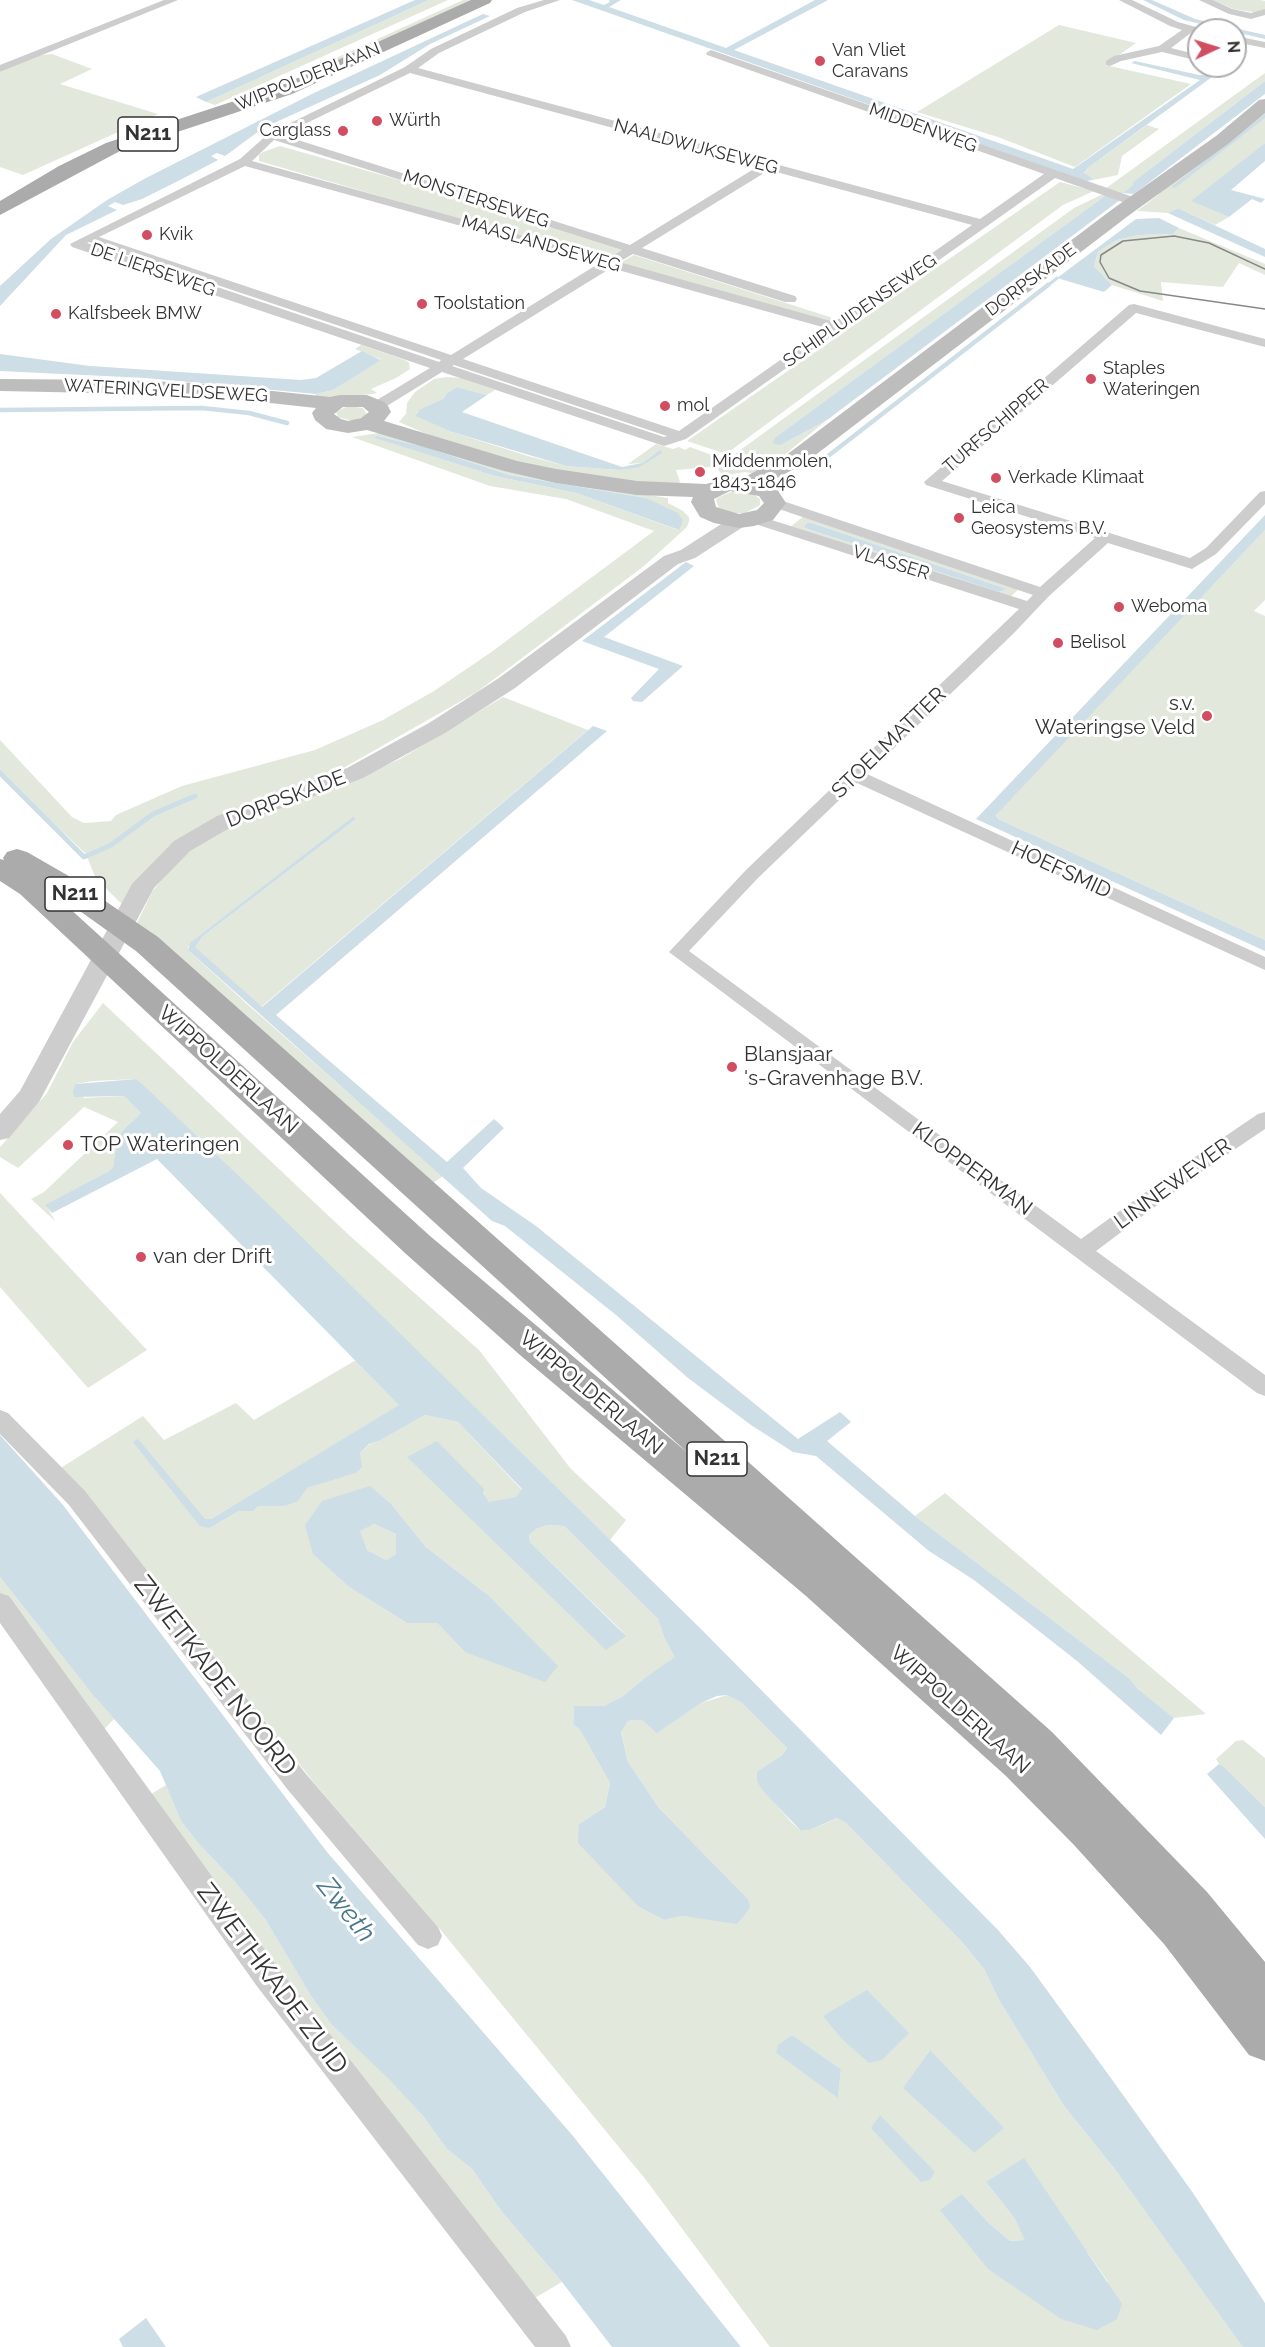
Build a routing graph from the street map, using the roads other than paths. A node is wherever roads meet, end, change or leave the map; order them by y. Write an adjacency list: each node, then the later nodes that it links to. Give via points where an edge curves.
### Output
1 (173, 0): 16 (street)
2 (455, 0): 23 (main road, WIPPOLDERLAAN / N211, via 252,93 94,148)
3 (484, 0): 25 (main road, WIPPOLDERLAAN / N211, via 286,90 113,147)
4 (555, 0): 17 (street, via 521,10 435,51)
5 (1124, 0): 8 (street)
6 (1204, 0): 7 (street, via 1229,11)
7 (1263, 14)
8 (1187, 28)
9 (1187, 35): 12 (street)
10 (1247, 41): 11 (street)
11 (1265, 45)
12 (1162, 50): 14 (street); 15 (street)
13 (711, 52): 22 (street, MIDDENWEG)
14 (1187, 55)
15 (1110, 63)
16 (0, 69)
17 (409, 69): 19 (street); 21 (street, NAALDWIJKSEWEG)
18 (1265, 104): 24 (main road, DORPSKADE)
19 (273, 136): 20 (street); 27 (street, MONSTERSEWEG)
20 (244, 162): 28 (street, MAASLANDSEWEG); 32 (street, DE LIERSEWEG, via 88,238)
21 (767, 166): 26 (street, NAALDWIJKSEWEG); 27 (street)
22 (1052, 174): 24 (street, MIDDENWEG); 26 (street, SCHIPLUIDENSEWEG)
23 (0, 198)
24 (1135, 202): 39 (main road, DORPSKADE, via 797,458)
25 (0, 209)
26 (983, 224): 29 (street, SCHIPLUIDENSEWEG)
27 (632, 249): 28 (street); 29 (street, MONSTERSEWEG)
28 (609, 263): 30 (street, MAASLANDSEWEG); 32 (street)
29 (850, 318): 30 (street, SCHIPLUIDENSEWEG)
30 (838, 327): 37 (street, SCHIPLUIDENSEWEG)
31 (1265, 343): 43 (street, TURFSCHIPPER, via 1134,308 931,482)
32 (444, 363): 36 (street); 37 (street, DE LIERSEWEG); 38 (street, DE LIERSEWEG)
33 (0, 385): 35 (main road, WATERINGVELDSEWEG, via 196,389)
34 (0, 399): 35 (main road, WATERINGVELDSEWEG, via 180,396)
35 (328, 407): 36 (main road, via 324,418 334,424 353,426)
36 (373, 411): 41 (main road, via 458,449 512,466)
37 (681, 436): 38 (street, SCHIPLUIDENSEWEG)
38 (664, 442)
39 (763, 493): 41 (main road, via 730,484); 42 (main road, DORPSKADE, via 772,509); 45 (street, VLASSER)
40 (1265, 495): 43 (street, TURFSCHIPPER, via 1211,552 1192,564)
41 (709, 503): 42 (main road); 44 (street, DORPSKADE, via 704,530 677,551)
42 (746, 520): 44 (street, DORPSKADE); 46 (street, VLASSER)
43 (1105, 537): 45 (street, STOELMATTER)
44 (671, 561): 53 (street, DORPSKADE, via 507,683 437,728 356,773 225,821 182,846 144,884 30,1096)
45 (1043, 593): 46 (street, STOELMATTER)
46 (1029, 607): 47 (street, STOELMATTER)
47 (856, 776): 50 (street, STOELMATTER, via 752,874); 51 (street, HOEFSMID)
48 (0, 848): 59 (main road, WIPPOLDERLAAN / N211, via 57,881 147,944 1037,1746 1192,1906)
49 (0, 868): 60 (main road, WIPPOLDERLAAN / N211, via 30,888 418,1245 820,1585 1021,1763 1179,1929)
50 (678, 952): 54 (street, KLOPPERMAN)
51 (1265, 964)
52 (1265, 1119): 54 (street, LINNEWEVER)
53 (0, 1131)
54 (1082, 1250): 55 (street, KLOPPERMAN)
55 (1265, 1386)
56 (0, 1419): 58 (street, ZWETKADE NOORD, via 77,1498 297,1782)
57 (0, 1603): 61 (street, ZWETHKADE ZUID, via 266,1975)
58 (428, 1936)
59 (1265, 1996)
60 (1265, 2039)
61 (555, 2347)

